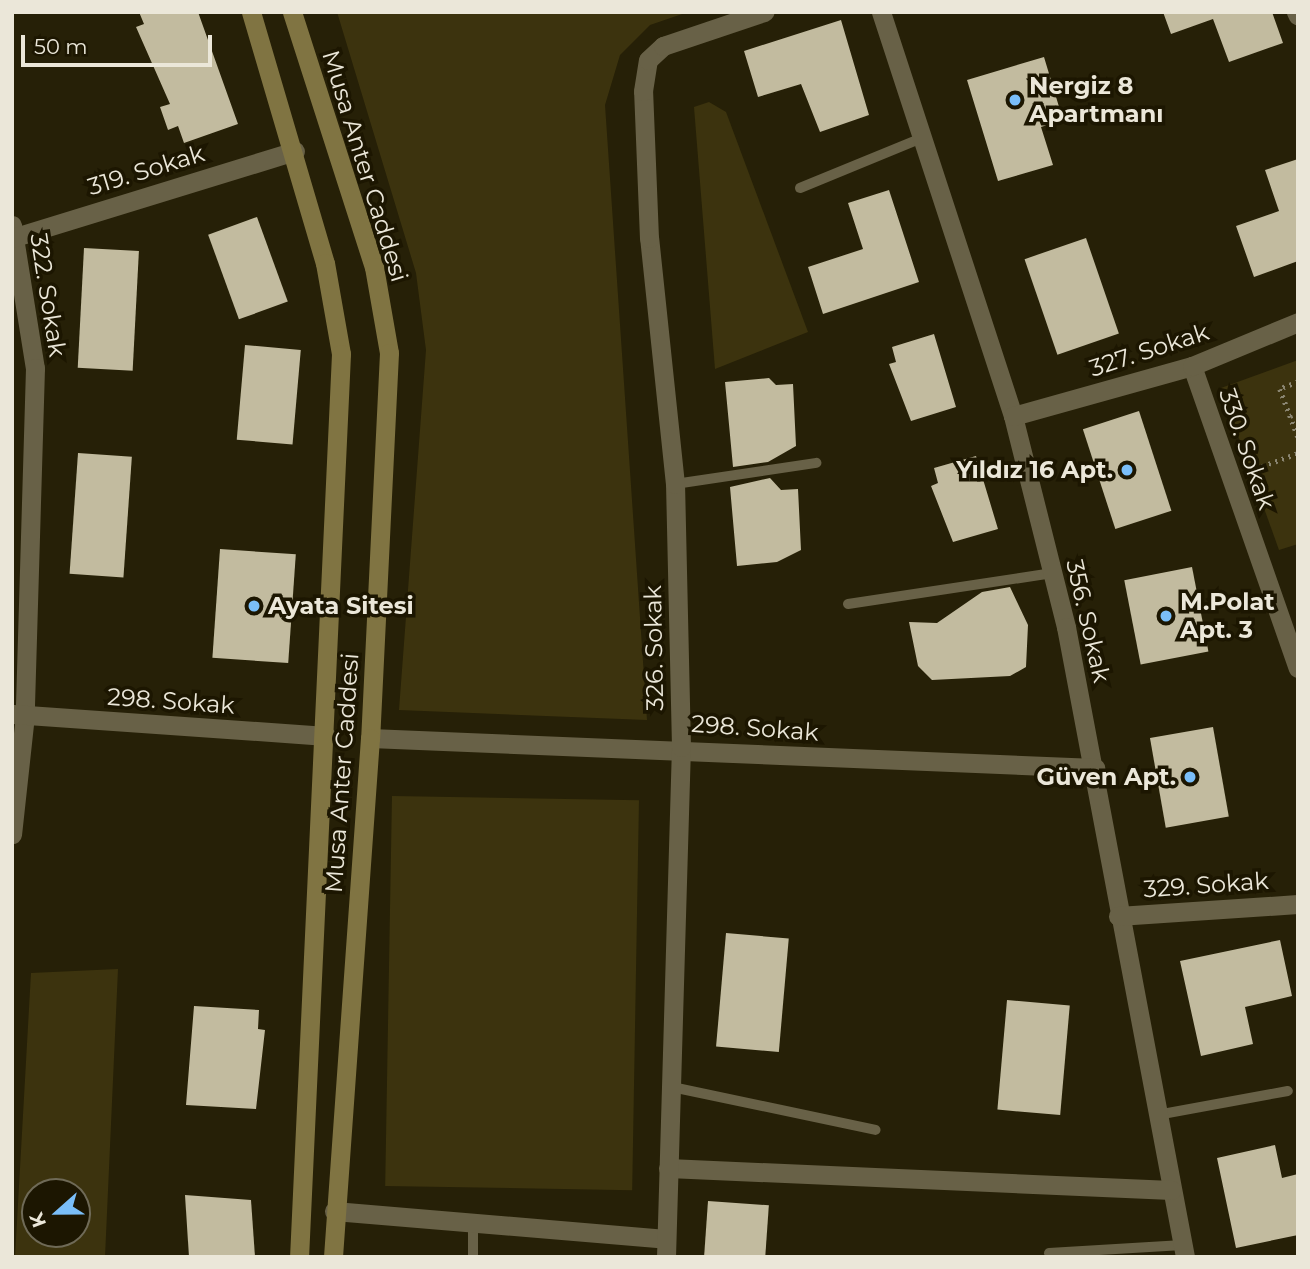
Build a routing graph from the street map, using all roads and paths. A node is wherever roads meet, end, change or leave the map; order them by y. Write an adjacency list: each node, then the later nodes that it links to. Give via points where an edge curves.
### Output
1 (251, 12): 6 (main road, Musa Anter Caddesi)
2 (292, 12): 25 (main road, Musa Anter Caddesi, via 374,267 389,353)
3 (764, 12): 19 (street, 326. Sokak, via 663,46 648,60 641,132)
4 (881, 12): 5 (street, 356. Sokak)
5 (922, 138): 7 (lane); 13 (street, 356. Sokak)
6 (295, 150): 8 (street, 319. Sokak); 24 (main road, Musa Anter Caddesi, via 341,354)
7 (800, 188)
8 (13, 233): 23 (street, 322. Sokak, via 35,368)
9 (1298, 322): 10 (street, 327. Sokak)
10 (1192, 366): 13 (street, 327. Sokak); 18 (street, 330. Sokak)
11 (1298, 382): 14 (path, via 1280,389)
12 (1298, 414): 14 (path)
13 (1013, 416): 20 (street, 356. Sokak)
14 (1290, 416): 15 (path)
15 (1298, 437)
16 (1298, 453): 18 (path)
17 (816, 463): 19 (lane)
18 (1231, 477): 22 (street, 330. Sokak)
19 (675, 484): 26 (street, 326. Sokak)
20 (1053, 573): 21 (lane); 27 (street, 356. Sokak)
21 (848, 604)
22 (1298, 668)
23 (18, 715): 24 (street, 298. Sokak); 28 (street, 322. Sokak)
24 (326, 736): 42 (main road, Musa Anter Caddesi)
25 (370, 737): 26 (street, 298. Sokak); 37 (main road, Musa Anter Caddesi)
26 (681, 747): 27 (street, 298. Sokak); 31 (street, 326. Sokak)
27 (1095, 768): 30 (street, 356. Sokak)
28 (12, 834)
29 (1298, 904): 30 (street, 329. Sokak)
30 (1118, 916): 33 (street, 356. Sokak)
31 (672, 1087): 34 (lane); 35 (street, 326. Sokak)
32 (1288, 1091): 33 (lane)
33 (1157, 1115): 36 (street, 356. Sokak)
34 (876, 1130)
35 (668, 1168): 36 (street); 39 (street, 326. Sokak)
36 (1172, 1190): 40 (street, 356. Sokak)
37 (334, 1211): 38 (street); 43 (main road, Musa Anter Caddesi)
38 (473, 1223): 39 (street); 44 (lane)
39 (666, 1248)
40 (1184, 1251): 41 (lane)
41 (1049, 1253)
42 (299, 1257)
43 (333, 1257)
44 (473, 1257)

